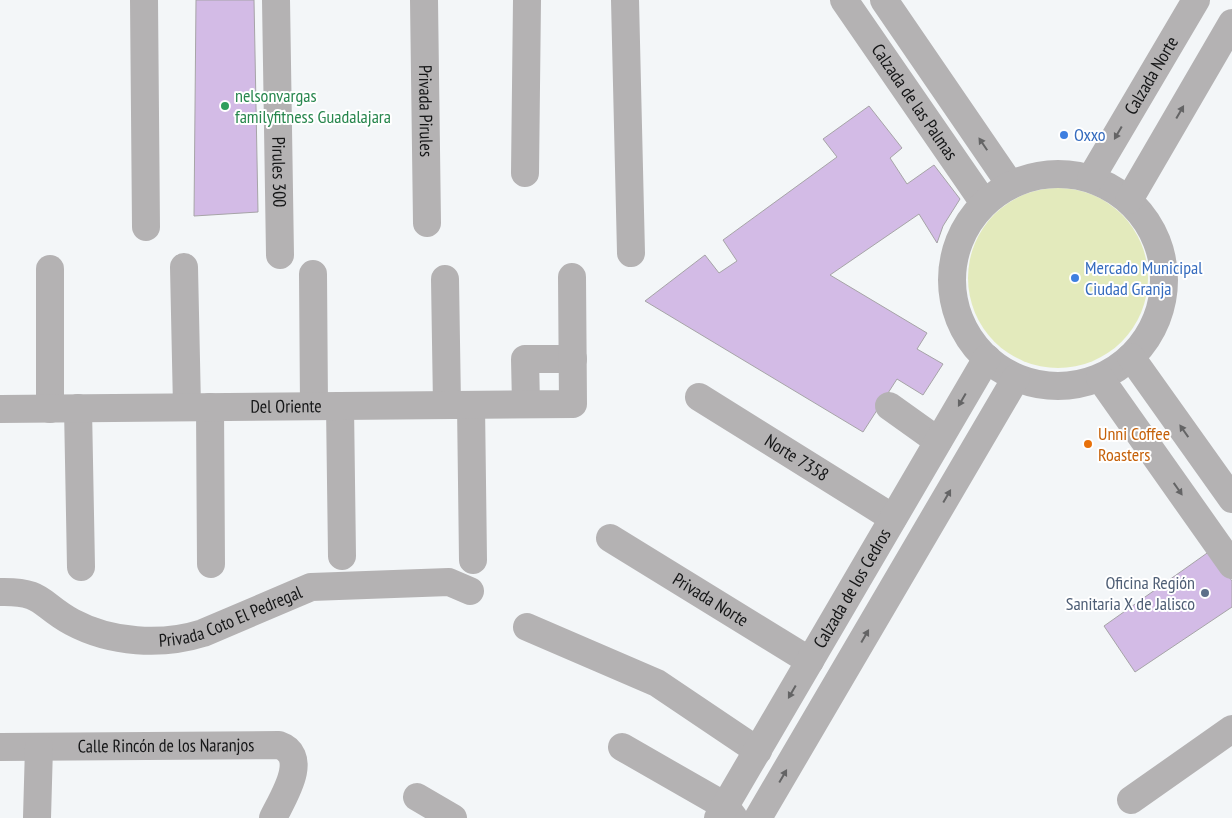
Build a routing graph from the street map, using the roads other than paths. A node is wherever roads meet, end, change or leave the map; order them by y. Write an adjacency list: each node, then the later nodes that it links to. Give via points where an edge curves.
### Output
1 (144, 0): 16 (street)
2 (276, 0): 18 (street, Pirules 300)
3 (424, 0): 15 (street, Privada Pirules)
4 (527, 0): 10 (street)
5 (625, 0): 17 (street)
6 (844, 0): 14 (street, Calzada de las Palmas)
7 (884, 0): 12 (street, Calzada de las Palmas, one-way to 7)
8 (1196, 0): 11 (street, Calzada Norte, one-way to 11)
9 (1232, 23): 13 (street, one-way to 9)
10 (525, 172)
11 (1091, 178): 12 (street, via 1050,173); 13 (street)
12 (1010, 184): 14 (street)
13 (1128, 200): 24 (street, via 1146,219 1164,265 1159,315 1148,338)
14 (984, 203): 25 (street, via 960,238 952,281 961,323)
15 (427, 223)
16 (146, 227)
17 (631, 253)
18 (280, 255)
19 (184, 267): 34 (street)
20 (50, 269): 37 (street)
21 (313, 274): 32 (street)
22 (572, 276): 26 (street)
23 (445, 278): 31 (street)
24 (1131, 357): 28 (street); 39 (street, one-way to 24)
25 (986, 358): 27 (street); 38 (street, Calzada de los Cedros, one-way to 38)
26 (573, 359): 30 (street, Del Oriente, via 573,404); 30 (street, via 525,359)
27 (1016, 378): 28 (street, via 1050,386); 60 (street, Calzada de los Cedros, one-way to 27)
28 (1100, 378): 45 (street, one-way to 45)
29 (699, 397): 40 (street, Norte 7358)
30 (526, 404): 31 (street, Del Oriente)
31 (459, 405): 32 (street, Del Oriente); 43 (street)
32 (327, 406): 34 (street, Del Oriente); 42 (street)
33 (889, 406): 38 (street)
34 (198, 407): 35 (street, Del Oriente); 44 (street)
35 (78, 408): 37 (street, Del Oriente); 46 (street)
36 (0, 409): 37 (street, Del Oriente)
37 (50, 409)
38 (938, 441): 40 (street, Calzada de los Cedros)
39 (1232, 499)
40 (893, 518): 50 (street, Calzada de los Cedros)
41 (610, 538): 50 (street, Privada Norte)
42 (342, 556)
43 (474, 560)
44 (211, 564)
45 (1232, 565)
46 (81, 567)
47 (470, 591): 48 (street, Privada Coto El Pedregal, via 449,582 311,586 203,633 186,638 148,641 85,629 31,594)
48 (0, 592)
49 (528, 627): 55 (street, via 656,683)
50 (810, 662): 55 (street, Calzada de los Cedros, one-way to 55)
51 (1232, 729): 58 (street)
52 (0, 747): 53 (street, Calle Rincón de los Naranjos)
53 (39, 747): 61 (street); 62 (street, Calle Rincón de los Naranjos, via 279,745 287,748 294,767)
54 (622, 747): 59 (street)
55 (758, 751): 56 (street, Calzada de los Cedros)
56 (743, 775): 59 (street, Calzada de los Cedros); 60 (street)
57 (417, 797): 63 (street)
58 (1131, 800)
59 (726, 814)
60 (766, 814)
61 (36, 818)
62 (273, 818)
63 (453, 818)

